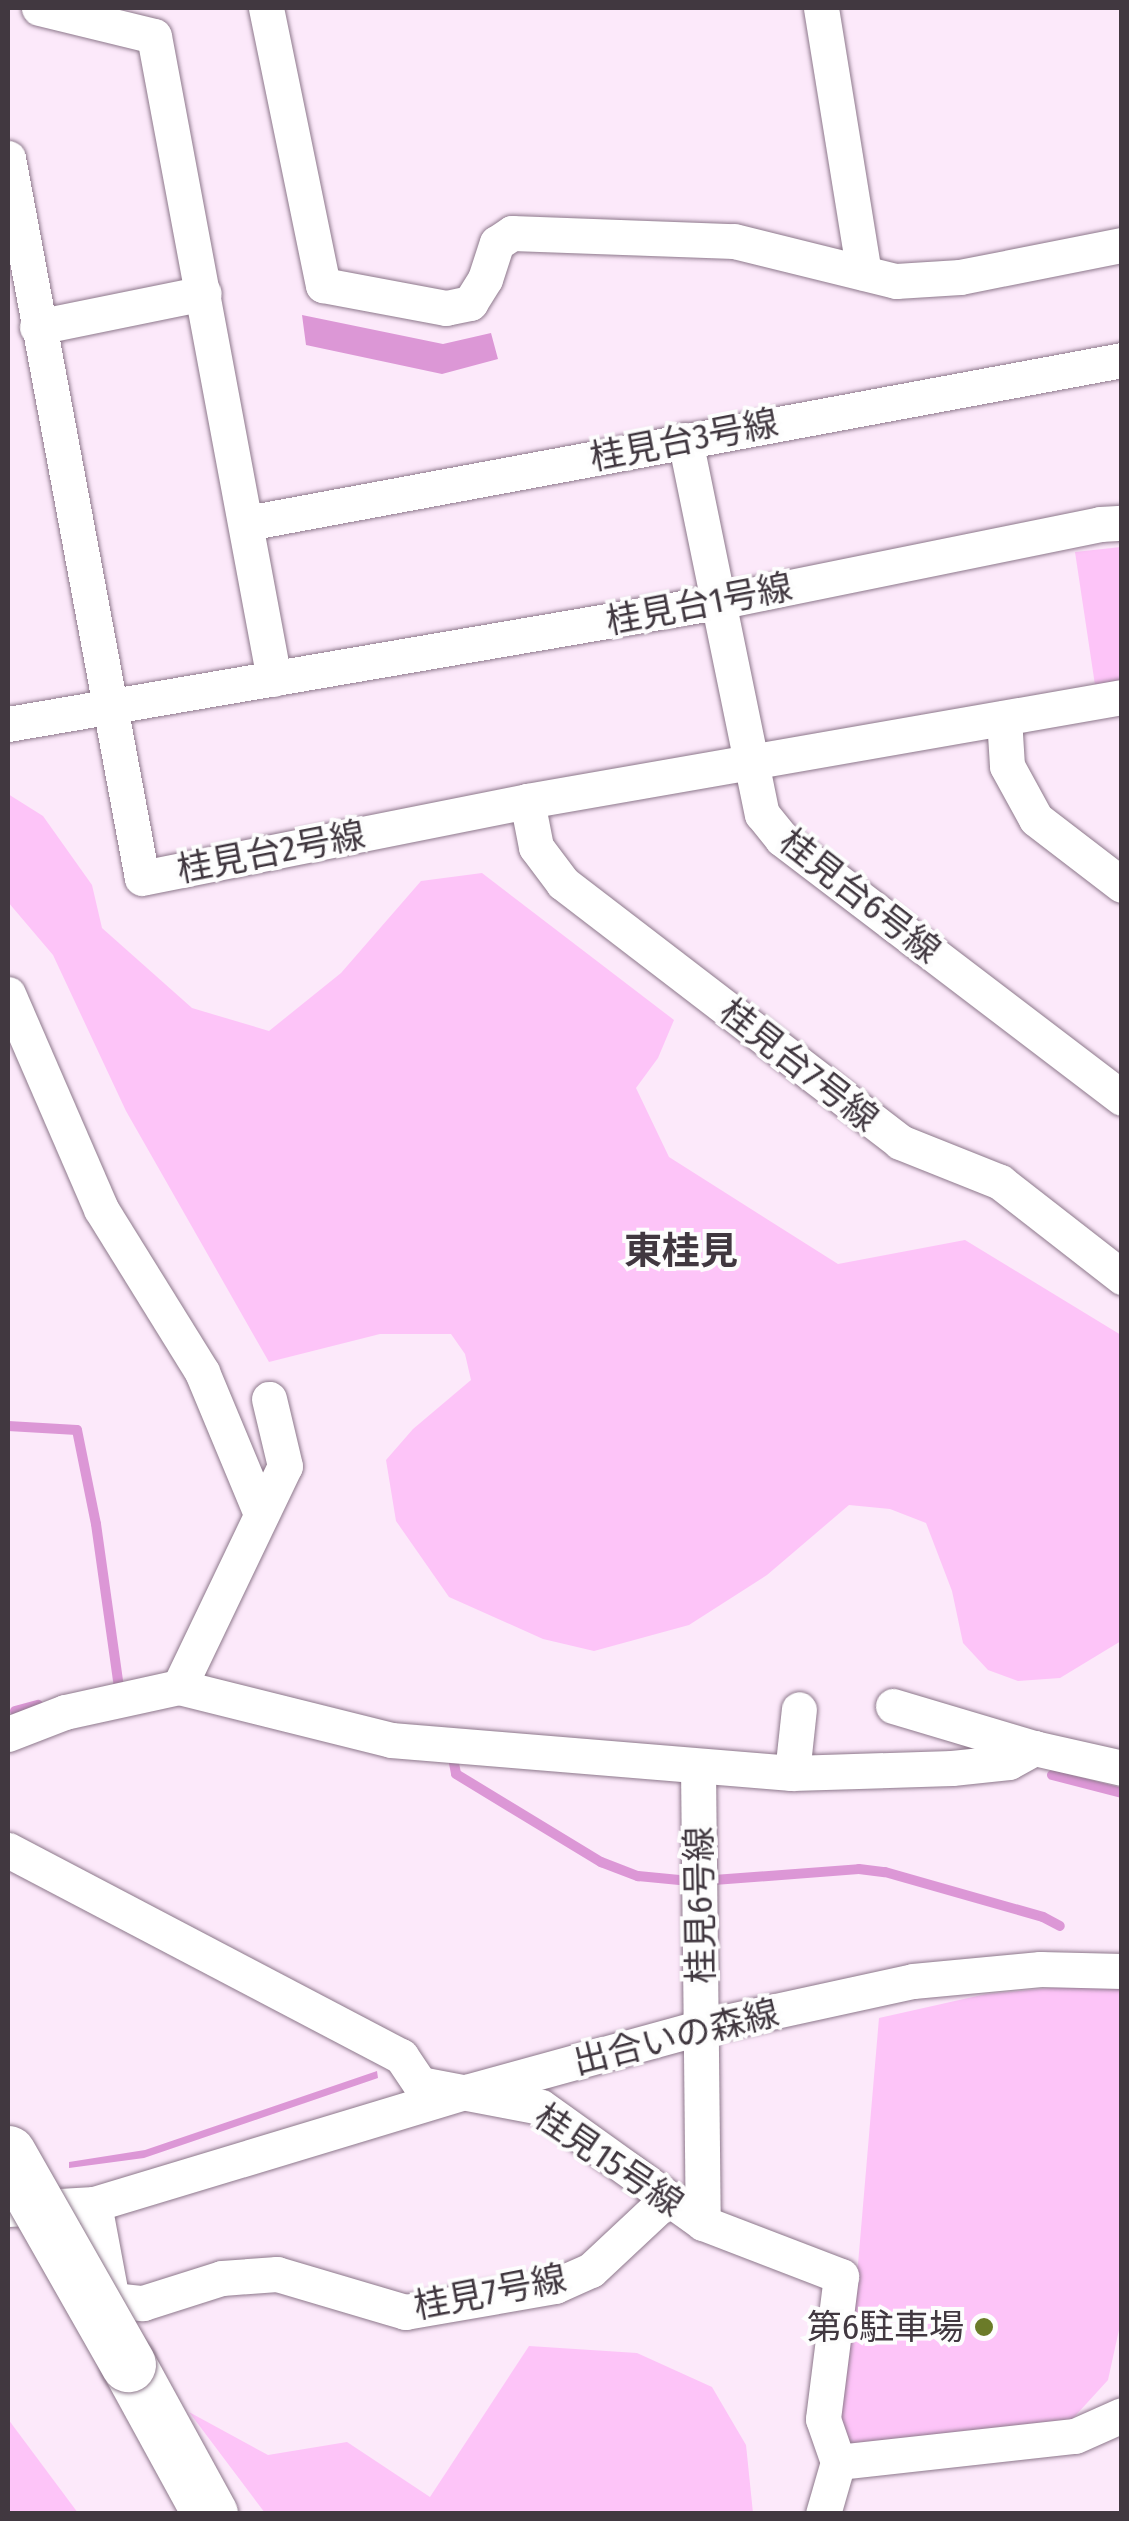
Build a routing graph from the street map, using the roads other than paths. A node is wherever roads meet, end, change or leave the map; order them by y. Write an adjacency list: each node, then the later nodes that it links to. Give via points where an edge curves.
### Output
1 (39, 8): 7 (street, via 154,36)
2 (266, 8): 6 (street, via 323,285 446,308 470,302 486,279 496,244 512,233 734,241)
3 (821, 8): 6 (street)
4 (8, 158): 8 (street, 桂見台2号線)
5 (1122, 244): 6 (street, via 926,281)
6 (864, 274)
7 (204, 293): 8 (street); 11 (street)
8 (37, 326): 16 (street, 桂見台2号線)
9 (1122, 360): 10 (street, 桂見台3号線)
10 (686, 440): 11 (street, 桂見台3号線); 13 (street, 桂見台6号線)
11 (247, 523): 14 (street)
12 (1122, 524): 13 (street, 桂見台1号線)
13 (717, 602): 14 (street, 桂見台1号線); 19 (street, 桂見台6号線)
14 (274, 679): 16 (street, 桂見台1号線)
15 (1122, 696): 17 (street, 桂見台2号線)
16 (110, 708): 18 (street, 桂見台1号線); 20 (street, 桂見台2号線, via 142,878)
17 (1004, 718): 19 (street, 桂見台2号線); 21 (street, via 1007,766 1036,819)
18 (8, 724)
19 (751, 762): 20 (street, 桂見台2号線); 23 (street, 桂見台6号線, via 762,814 782,839)
20 (527, 801): 24 (street, 桂見台7号線, via 536,847 562,883 900,1142 1000,1182)
21 (1122, 884)
22 (8, 994): 26 (street, via 100,1209 202,1372)
23 (1122, 1098)
24 (1122, 1276)
25 (269, 1399): 26 (street, via 285,1466)
26 (261, 1514): 27 (street)
27 (179, 1686): 30 (street, via 65,1712); 32 (street, via 391,1740)
28 (893, 1706): 31 (street)
29 (799, 1709): 34 (street)
30 (8, 1734)
31 (1034, 1748): 33 (street); 34 (street, via 1010,1762 952,1768)
32 (698, 1766): 34 (street); 37 (street, 桂見6号線)
33 (1122, 1768)
34 (792, 1773)
35 (8, 1850): 38 (street, 桂見15号線, via 401,2056 420,2084)
36 (1122, 1970): 37 (street, 出合いの森線, via 913,1980)
37 (702, 2027): 38 (street, 出合いの森線); 44 (street, 桂見6号線)
38 (466, 2092): 41 (street, 桂見15号線, via 542,2107); 42 (street, 出合いの森線)
39 (8, 2153): 45 (highway, bridge)
40 (8, 2184): 45 (highway)
41 (668, 2198): 42 (street, 桂見7号線, via 591,2270 555,2286 405,2312 278,2274 222,2278 144,2303 112,2300); 44 (street, 桂見15号線)
42 (94, 2204): 43 (street, 出合いの森線)
43 (8, 2209)
44 (703, 2223): 47 (street, 桂見15号線, via 841,2276 823,2419)
45 (121, 2369): 48 (highway); 49 (highway)
46 (1122, 2415): 47 (street, via 1075,2436)
47 (838, 2462): 50 (street)
48 (189, 2514)
49 (210, 2514)
50 (824, 2514)

